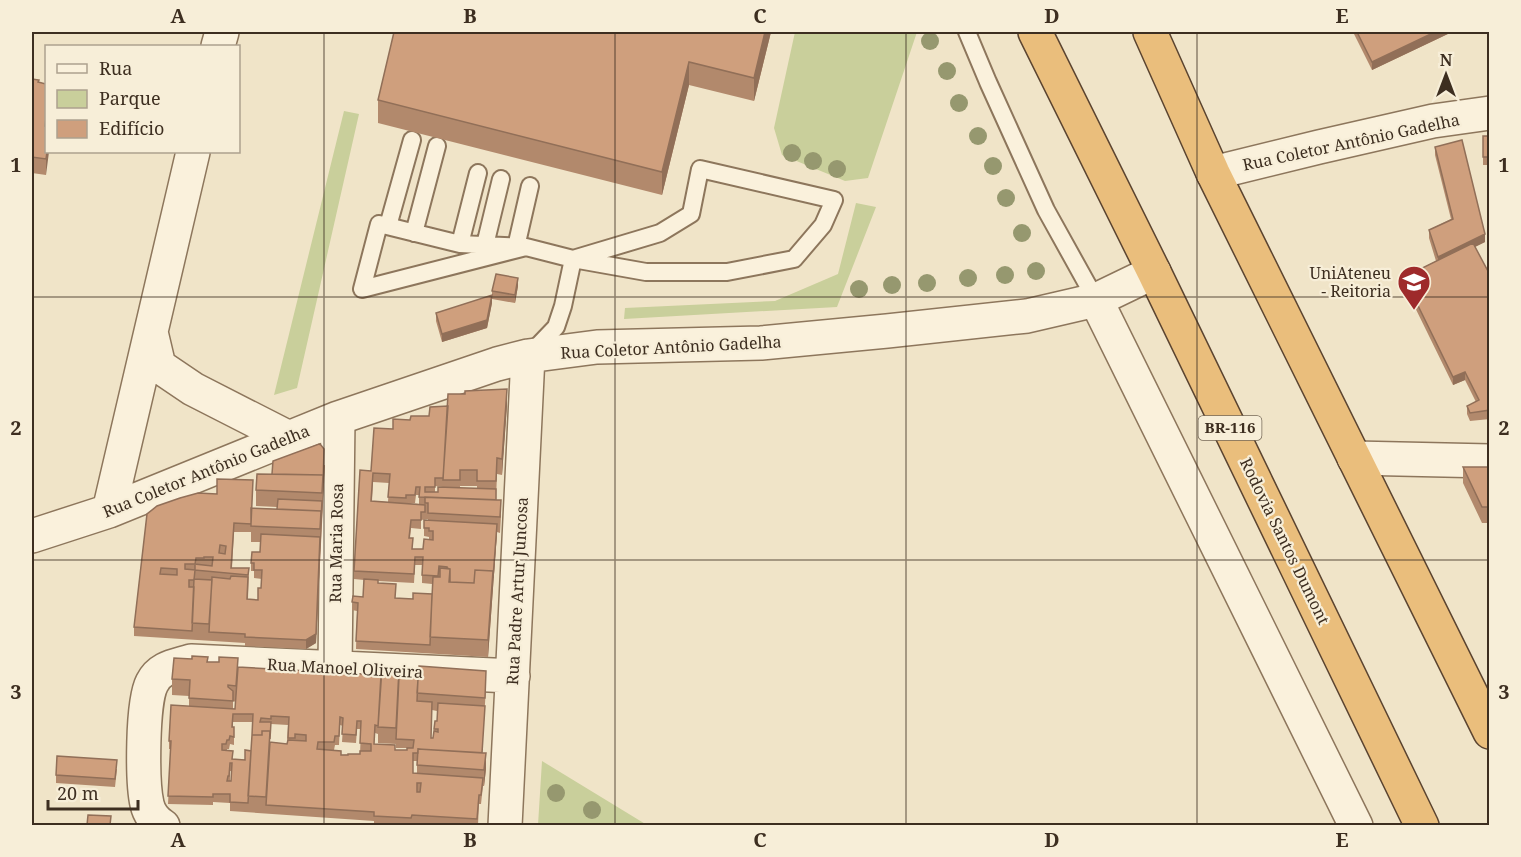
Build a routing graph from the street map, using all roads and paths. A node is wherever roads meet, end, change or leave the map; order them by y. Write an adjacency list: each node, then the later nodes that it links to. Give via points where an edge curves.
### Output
1 (967, 32): 19 (lane, via 1046,210)
2 (1035, 32): 18 (highway, Rodovia Santos Dumont / BR-116)
3 (1150, 32): 9 (highway)
4 (1490, 113): 9 (street, Rua Coletor Antônio Gadelha, via 1422,124)
5 (412, 140): 12 (lane)
6 (437, 146): 13 (lane)
7 (194, 153): 20 (street)
8 (478, 173): 14 (lane)
9 (1213, 173): 24 (highway)
10 (501, 179): 15 (lane)
11 (530, 186): 16 (lane)
12 (388, 226): 13 (lane); 16 (lane, via 379,224 362,289)
13 (414, 233): 14 (lane)
14 (460, 244): 15 (lane)
15 (485, 245): 16 (lane)
16 (521, 247): 17 (lane)
17 (573, 259): 17 (lane, via 646,272 727,272 794,259 823,225 834,200 700,169 691,214 660,233); 21 (lane, via 556,327)
18 (1154, 272): 19 (street, Rua Coletor Antônio Gadelha); 34 (highway, Rodovia Santos Dumont / BR-116)
19 (1096, 300): 21 (street, Rua Coletor Antônio Gadelha, via 1027,316 876,333 761,343 597,347); 33 (street)
20 (151, 332): 23 (street, via 159,366 193,389); 26 (street)
21 (528, 356): 22 (street, Rua Coletor Antônio Gadelha); 29 (street, Rua Padre Artur Juncosa)
22 (338, 418): 23 (street, Rua Coletor Antônio Gadelha); 28 (street, Rua Maria Rosa)
23 (289, 438): 26 (street, Rua Coletor Antônio Gadelha)
24 (1353, 458): 25 (street); 30 (highway)
25 (1490, 461)
26 (109, 511): 27 (street, Rua Coletor Antônio Gadelha)
27 (32, 536)
28 (335, 668): 29 (street, Rua Manoel Oliveira); 31 (street, Rua Manoel Oliveira, via 191,662 164,669 152,682 146,701 144,785 147,806)
29 (513, 676): 32 (street, Rua Padre Artur Juncosa)
30 (1490, 732)
31 (163, 825)
32 (505, 825)
33 (1356, 825)
34 (1422, 825)

